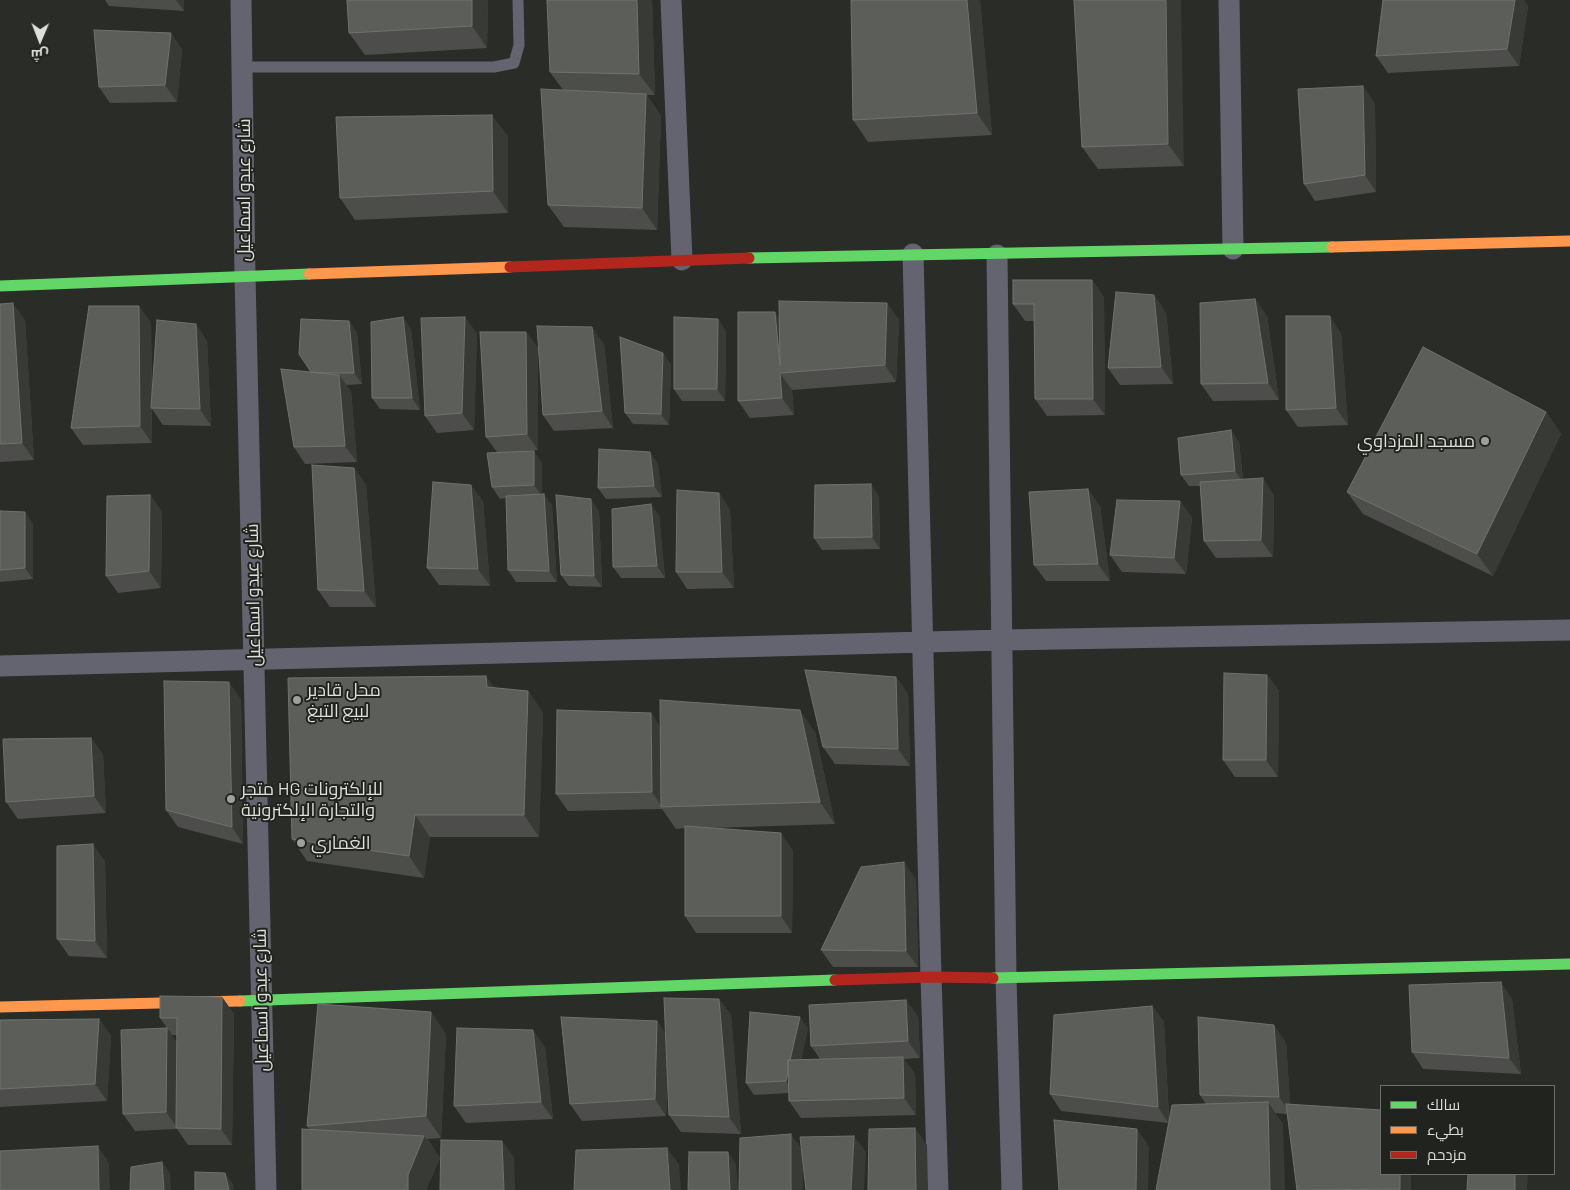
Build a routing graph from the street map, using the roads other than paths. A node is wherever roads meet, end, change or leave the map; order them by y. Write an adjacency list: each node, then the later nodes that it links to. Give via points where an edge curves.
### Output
1 (241, 0): 5 (street, شارع عبدو اسماعيل)
2 (518, 0): 5 (lane, via 519,45 514,63 494,67)
3 (671, 0): 10 (street)
4 (1229, 0): 7 (street)
5 (243, 67): 11 (street, شارع عبدو اسماعيل)
6 (1570, 242): 7 (street)
7 (1233, 249): 9 (street)
8 (914, 254): 9 (street); 10 (street); 15 (street)
9 (997, 256): 14 (street)
10 (682, 260): 11 (street)
11 (244, 276): 12 (street); 16 (street, شارع عبدو اسماعيل)
12 (0, 286)
13 (1570, 630): 14 (street)
14 (1003, 640): 15 (street); 20 (street)
15 (923, 642): 16 (street); 19 (street)
16 (254, 658): 17 (street); 21 (street, شارع عبدو اسماعيل)
17 (0, 666)
18 (1570, 964): 20 (street)
19 (931, 977): 20 (street); 21 (street); 24 (street)
20 (1006, 978): 25 (street)
21 (261, 1000): 22 (street); 23 (street, شارع عبدو اسماعيل)
22 (0, 1006)
23 (266, 1190)
24 (938, 1190)
25 (1012, 1190)

